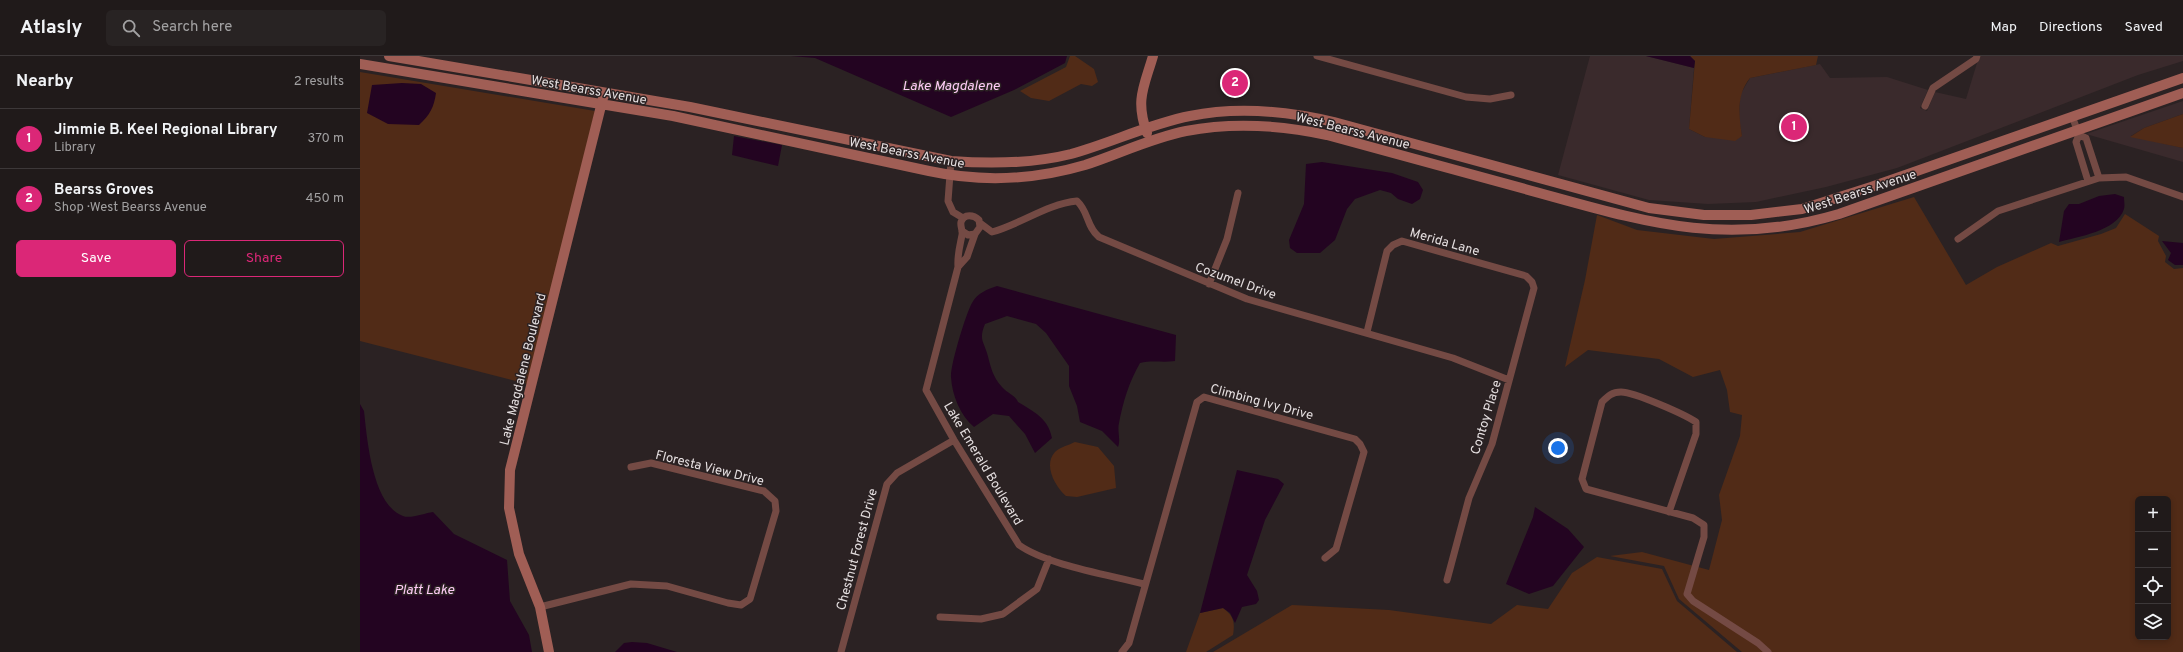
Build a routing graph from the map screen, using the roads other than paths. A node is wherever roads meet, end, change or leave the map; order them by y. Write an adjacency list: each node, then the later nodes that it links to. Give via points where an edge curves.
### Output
1 (390, 56): 7 (main road, West Bearss Avenue)
2 (1153, 56): 13 (main road, via 1141,92 1140,110)
3 (1317, 56): 9 (street, via 1466,97 1490,99)
4 (1977, 56): 11 (street, via 1933,88)
5 (360, 64): 10 (main road, West Bearss Avenue)
6 (2183, 78): 12 (main road, West Bearss Avenue)
7 (604, 92): 10 (main road, Lake Magdalene Boulevard); 16 (main road, West Bearss Avenue, via 690,107)
8 (2183, 93): 14 (main road, West Bearss Avenue)
9 (1511, 95)
10 (601, 104): 17 (main road, West Bearss Avenue, via 681,118); 41 (main road, Lake Magdalene Boulevard, via 510,470 509,508 519,554)
11 (1925, 106)
12 (2072, 116): 14 (street); 20 (main road, West Bearss Avenue)
13 (1145, 128): 15 (main road); 16 (main road, West Bearss Avenue, via 1053,158 983,164); 20 (main road, West Bearss Avenue, via 1213,112 1264,110 1298,114 1631,203 1704,216 1785,212)
14 (2078, 133): 18 (street, via 2086,138); 19 (street, via 2076,142); 24 (main road, West Bearss Avenue, via 1839,214)
15 (1149, 141): 17 (main road, West Bearss Avenue, via 1058,172 1009,177); 24 (main road, West Bearss Avenue, via 1215,127 1286,127 1327,135 1665,225 1733,230 1765,229)
16 (951, 161): 17 (street)
17 (950, 176): 23 (street, via 948,201 953,212)
18 (2099, 178): 19 (street); 22 (street, via 2126,177)
19 (2088, 181): 28 (street, via 1998,211)
20 (1871, 187): 24 (main road, via 1864,199 1815,215)
21 (1238, 193): 31 (street, via 1227,239)
22 (2183, 197)
23 (963, 218): 25 (street, via 974,216); 26 (street)
24 (1806, 222)
25 (980, 223): 27 (street, via 980,229); 31 (street, Cozumel Drive, via 992,232 1065,202 1077,201 1083,207 1091,230 1099,237)
26 (962, 231): 27 (street, via 968,235); 29 (street, Lake Emerald Boulevard, via 957,255)
27 (975, 234): 29 (street, Lake Emerald Boulevard, via 966,257)
28 (1958, 238)
29 (958, 267): 34 (street, Lake Emerald Boulevard, via 926,390)
30 (1532, 282): 32 (street, Merida Lane, via 1526,276 1402,241 1393,244 1387,250); 33 (street, Contoy Place, via 1534,288)
31 (1209, 284): 32 (street, Cozumel Drive, via 1247,299)
32 (1366, 332): 33 (street, Cozumel Drive, via 1453,358)
33 (1509, 380): 39 (street, Contoy Place, via 1492,444 1469,498)
34 (954, 440): 38 (street, Lake Emerald Boulevard, via 1020,545); 44 (street, Chestnut Forest Drive, via 897,473 887,484)
35 (631, 467): 41 (street, Floresta View Drive, via 652,463 764,491 775,501 776,512 750,599 741,605 667,586 631,584)
36 (1669, 512): 36 (street, via 1586,489 1582,479 1602,402 1611,394 1622,392 1683,414 1696,422 1696,434); 46 (street, via 1693,518 1704,525 1704,537 1687,594 1693,601)
37 (1325, 558): 40 (street, Climbing Ivy Drive, via 1336,549 1364,452 1360,444 1355,439 1204,396 1197,402)
38 (1049, 559): 40 (street, Lake Emerald Boulevard); 42 (street, via 1037,589 1003,614 981,619)
39 (1447, 580)
40 (1144, 584): 45 (street, Climbing Ivy Drive, via 1129,642)
41 (540, 607): 43 (main road, Lake Magdalene Boulevard)
42 (940, 617)
43 (549, 652)
44 (840, 652)
45 (1122, 652)
46 (1768, 652)

